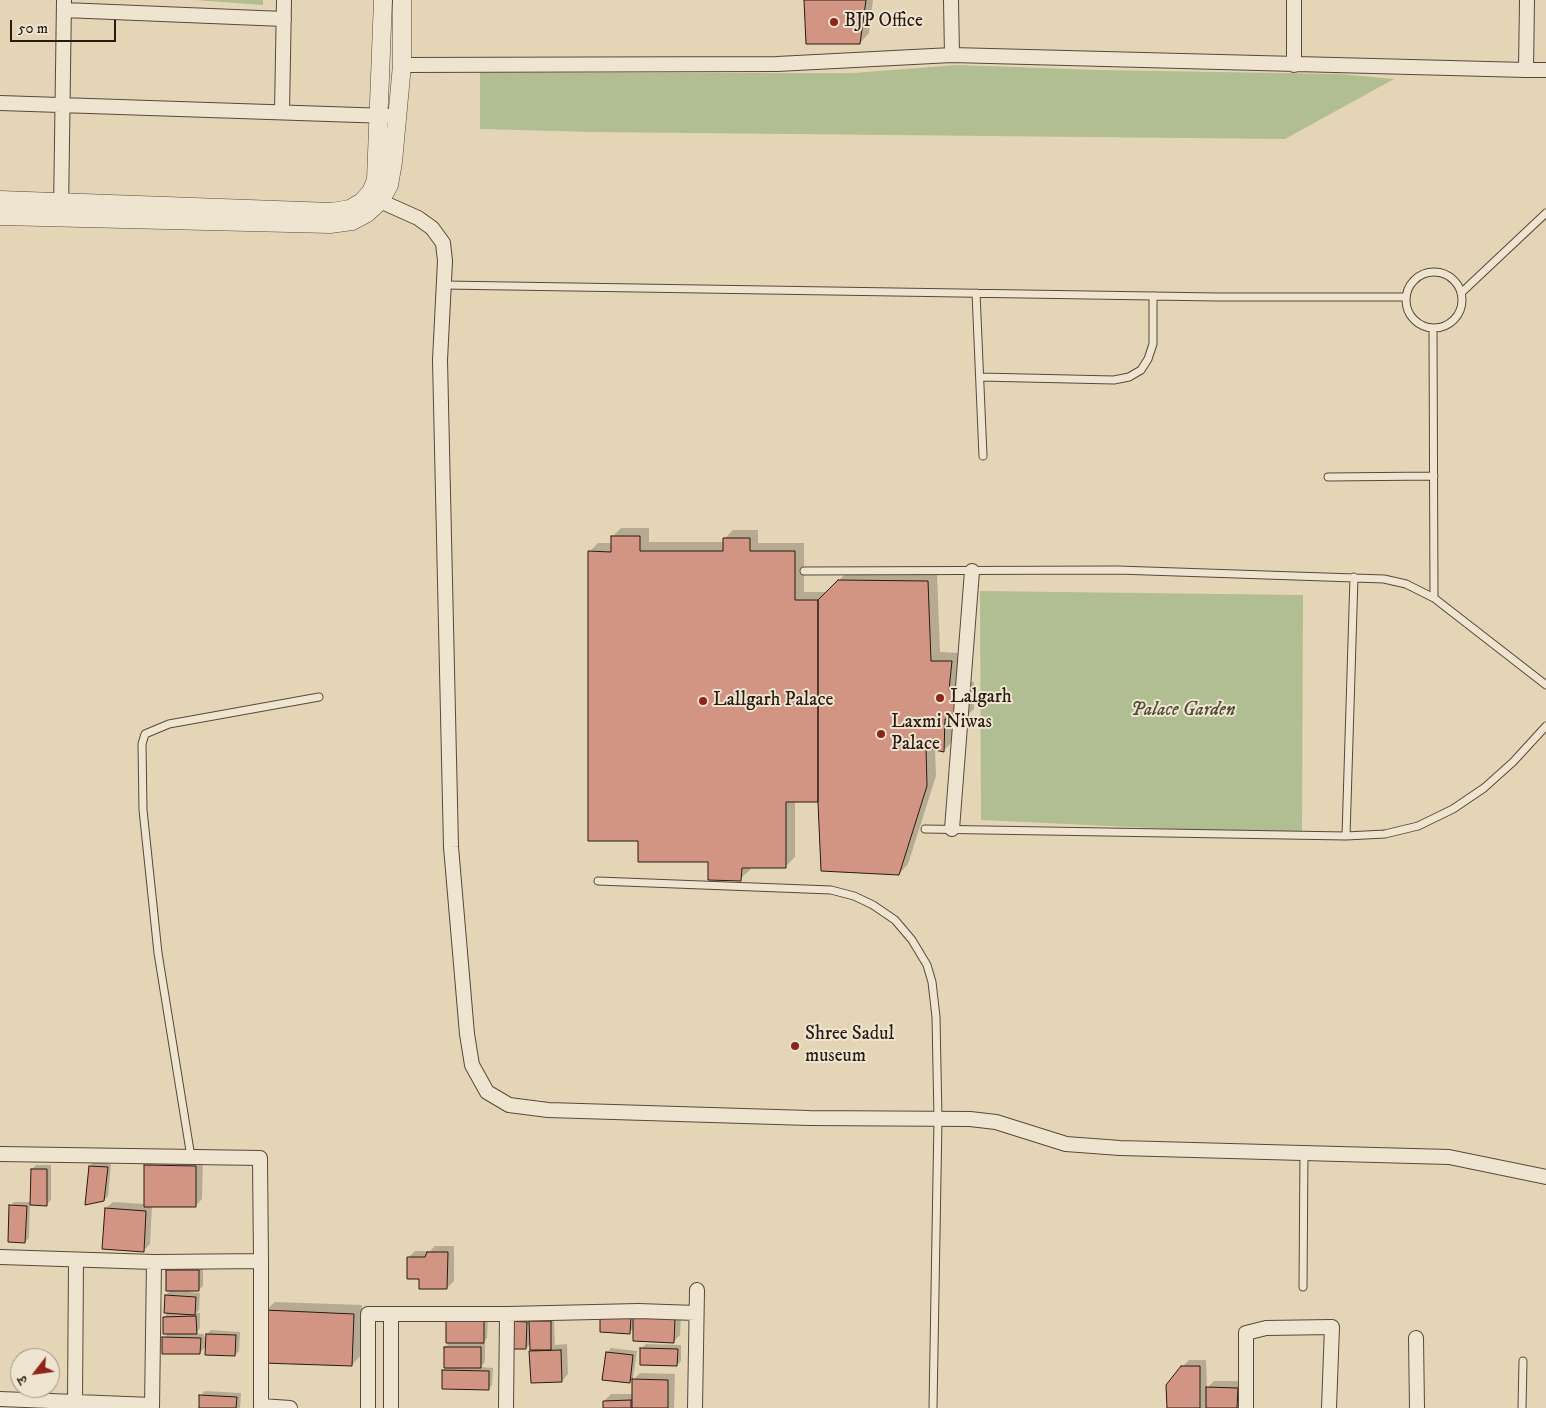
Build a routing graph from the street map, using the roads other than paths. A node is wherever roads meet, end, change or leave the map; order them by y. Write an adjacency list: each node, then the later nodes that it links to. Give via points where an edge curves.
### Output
1 (171, 0): 9 (street)
2 (284, 0): 10 (street)
3 (383, 0): 19 (street)
4 (402, 0): 12 (street)
5 (951, 0): 11 (street)
6 (1294, 0): 13 (street)
7 (1527, 0): 14 (street)
8 (64, 5): 9 (street); 17 (street)
9 (171, 15): 10 (street)
10 (284, 19): 18 (street)
11 (952, 55): 12 (street, via 776,64); 13 (street)
12 (402, 65): 19 (street)
13 (1294, 65): 14 (street)
14 (1526, 70): 15 (street)
15 (1546, 70)
16 (0, 103): 17 (street)
17 (63, 107): 18 (street); 22 (street)
18 (282, 112): 19 (street)
19 (388, 116): 21 (street, via 393,162); 22 (street, via 376,180 371,192 350,209)
20 (0, 200): 22 (street)
21 (380, 202): 22 (street, via 352,221 330,224); 25 (street, via 418,218 432,228 443,243)
22 (61, 210): 24 (street)
23 (1546, 213): 27 (lane)
24 (0, 216)
25 (444, 285): 26 (lane); 46 (street, via 440,360 451,847 467,1034 472,1065 487,1092 509,1105 548,1110)
26 (976, 293): 28 (lane); 31 (lane)
27 (1460, 293): 29 (lane, via 1450,278 1432,272 1414,280); 30 (lane, via 1462,302 1456,317)
28 (1153, 296): 29 (lane); 31 (lane, via 1153,344 1141,370 1129,377 1114,380)
29 (1406, 297): 30 (lane, via 1411,316 1418,323)
30 (1433, 328): 33 (lane)
31 (980, 378): 32 (lane)
32 (983, 456)
33 (1434, 476): 34 (lane); 38 (lane)
34 (1328, 477)
35 (804, 571): 36 (lane)
36 (972, 571): 37 (lane, via 1128,570); 43 (street)
37 (1354, 577): 38 (lane, via 1406,584); 44 (lane)
38 (1434, 598): 39 (lane)
39 (1546, 685)
40 (319, 697): 49 (lane, via 169,724 145,734 142,744 143,810 158,953)
41 (1546, 726): 44 (lane, via 1514,762 1453,809 1418,826 1385,834)
42 (925, 829): 43 (lane)
43 (952, 829): 44 (lane)
44 (1346, 836)
45 (598, 881): 46 (lane, via 831,890 854,896 895,920 927,965 932,982)
46 (938, 1119): 47 (street, via 996,1122 1066,1144); 65 (lane)
47 (1304, 1152): 50 (street, via 1449,1157); 55 (lane)
48 (0, 1154): 49 (street)
49 (190, 1157): 53 (street, via 260,1158)
50 (1546, 1177)
51 (0, 1257): 52 (street)
52 (76, 1260): 54 (street); 63 (street)
53 (261, 1261): 54 (street); 66 (street, via 261,1406)
54 (154, 1262): 64 (street)
55 (1303, 1286)
56 (697, 1290): 57 (street)
57 (696, 1313): 59 (street); 70 (street)
58 (391, 1314): 59 (street); 67 (street, via 368,1314); 68 (street)
59 (507, 1314): 69 (street)
60 (1416, 1338): 73 (street)
61 (1523, 1361): 74 (lane)
62 (0, 1400): 63 (street)
63 (75, 1402): 64 (street)
64 (152, 1407)
65 (933, 1407)
66 (290, 1408)
67 (368, 1408)
68 (391, 1408)
69 (506, 1408)
70 (695, 1408)
71 (1246, 1408): 72 (street, via 1246,1333 1266,1328 1332,1327)
72 (1330, 1408)
73 (1417, 1408)
74 (1522, 1408)

